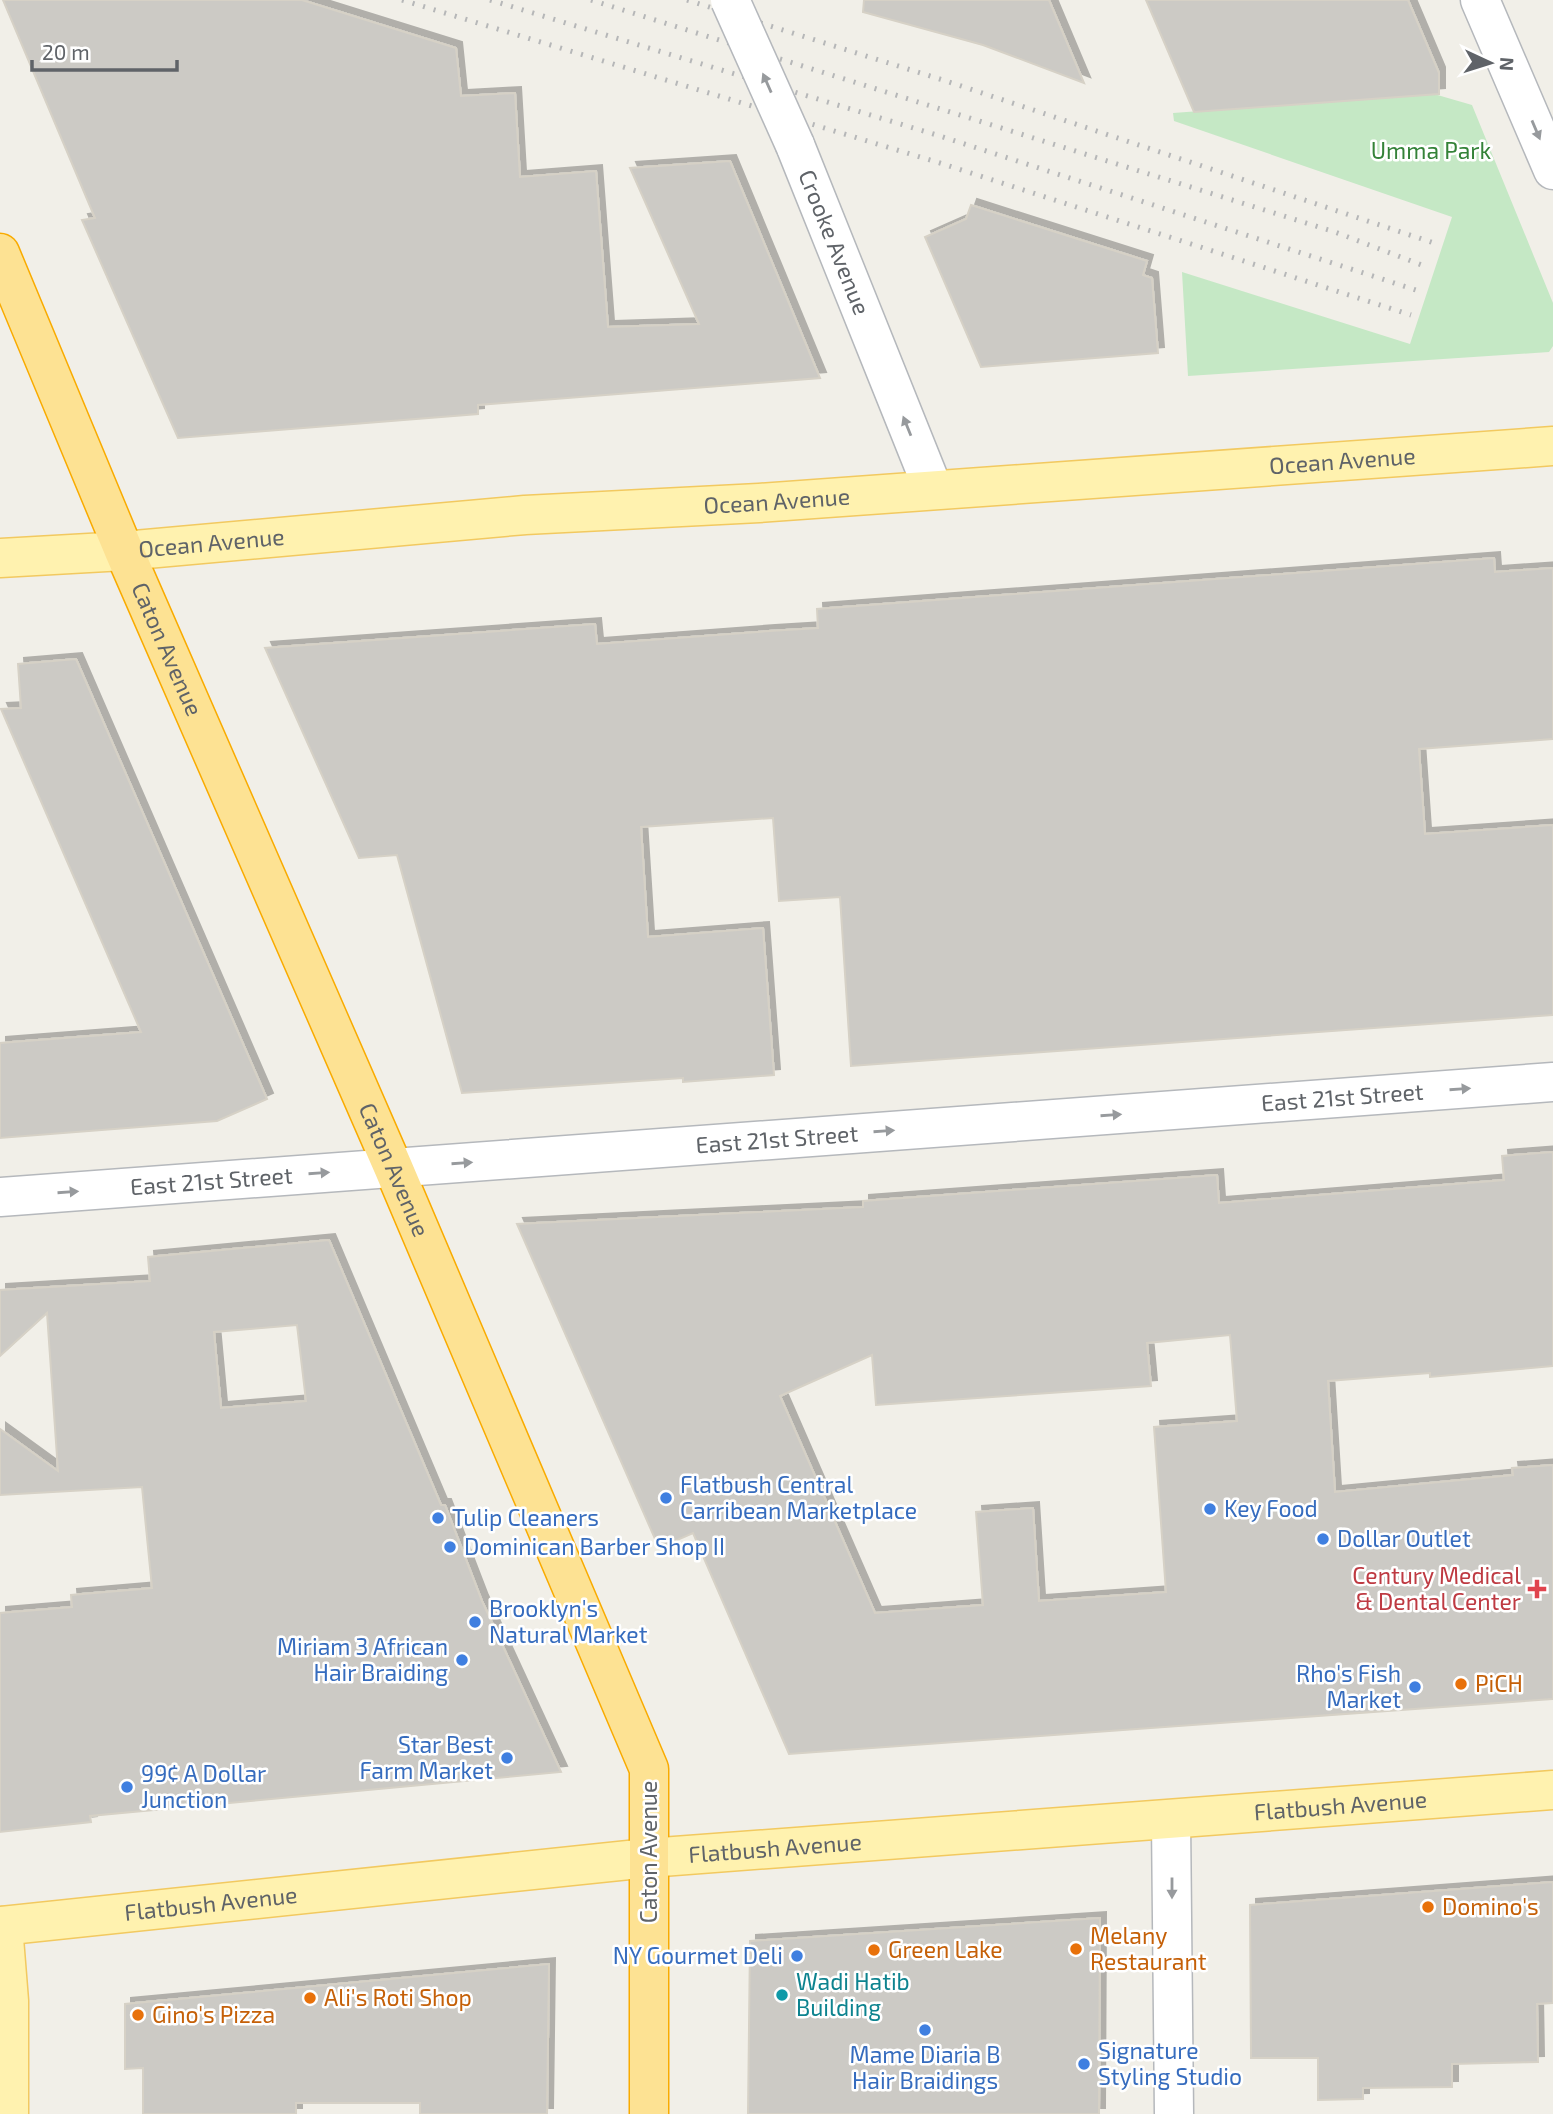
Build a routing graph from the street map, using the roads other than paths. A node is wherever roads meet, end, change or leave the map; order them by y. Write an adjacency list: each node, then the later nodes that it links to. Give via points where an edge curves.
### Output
1 (730, 0): 6 (street, Crooke Avenue, one-way to 1, bridge, via 795,145)
2 (1480, 0): 3 (street, one-way to 3)
3 (1553, 170)
4 (0, 253): 7 (highway, Caton Avenue)
5 (1553, 446): 6 (main road, Ocean Avenue)
6 (933, 489): 7 (main road, Ocean Avenue, via 525,515)
7 (124, 551): 8 (main road, Ocean Avenue); 10 (highway, Caton Avenue)
8 (0, 558)
9 (1553, 1082): 10 (street, East 21st Street, one-way to 9)
10 (394, 1167): 11 (street, East 21st Street, one-way to 10); 14 (highway, Caton Avenue, via 649,1769)
11 (0, 1197)
12 (1553, 1790): 13 (main road, Flatbush Avenue)
13 (1171, 1820): 14 (main road, Flatbush Avenue); 18 (street, one-way to 18)
14 (648, 1858): 15 (main road, Flatbush Avenue); 17 (highway, Caton Avenue)
15 (1, 1926): 16 (main road, via 9,2001)
16 (9, 2114)
17 (649, 2114)
18 (1174, 2114)

